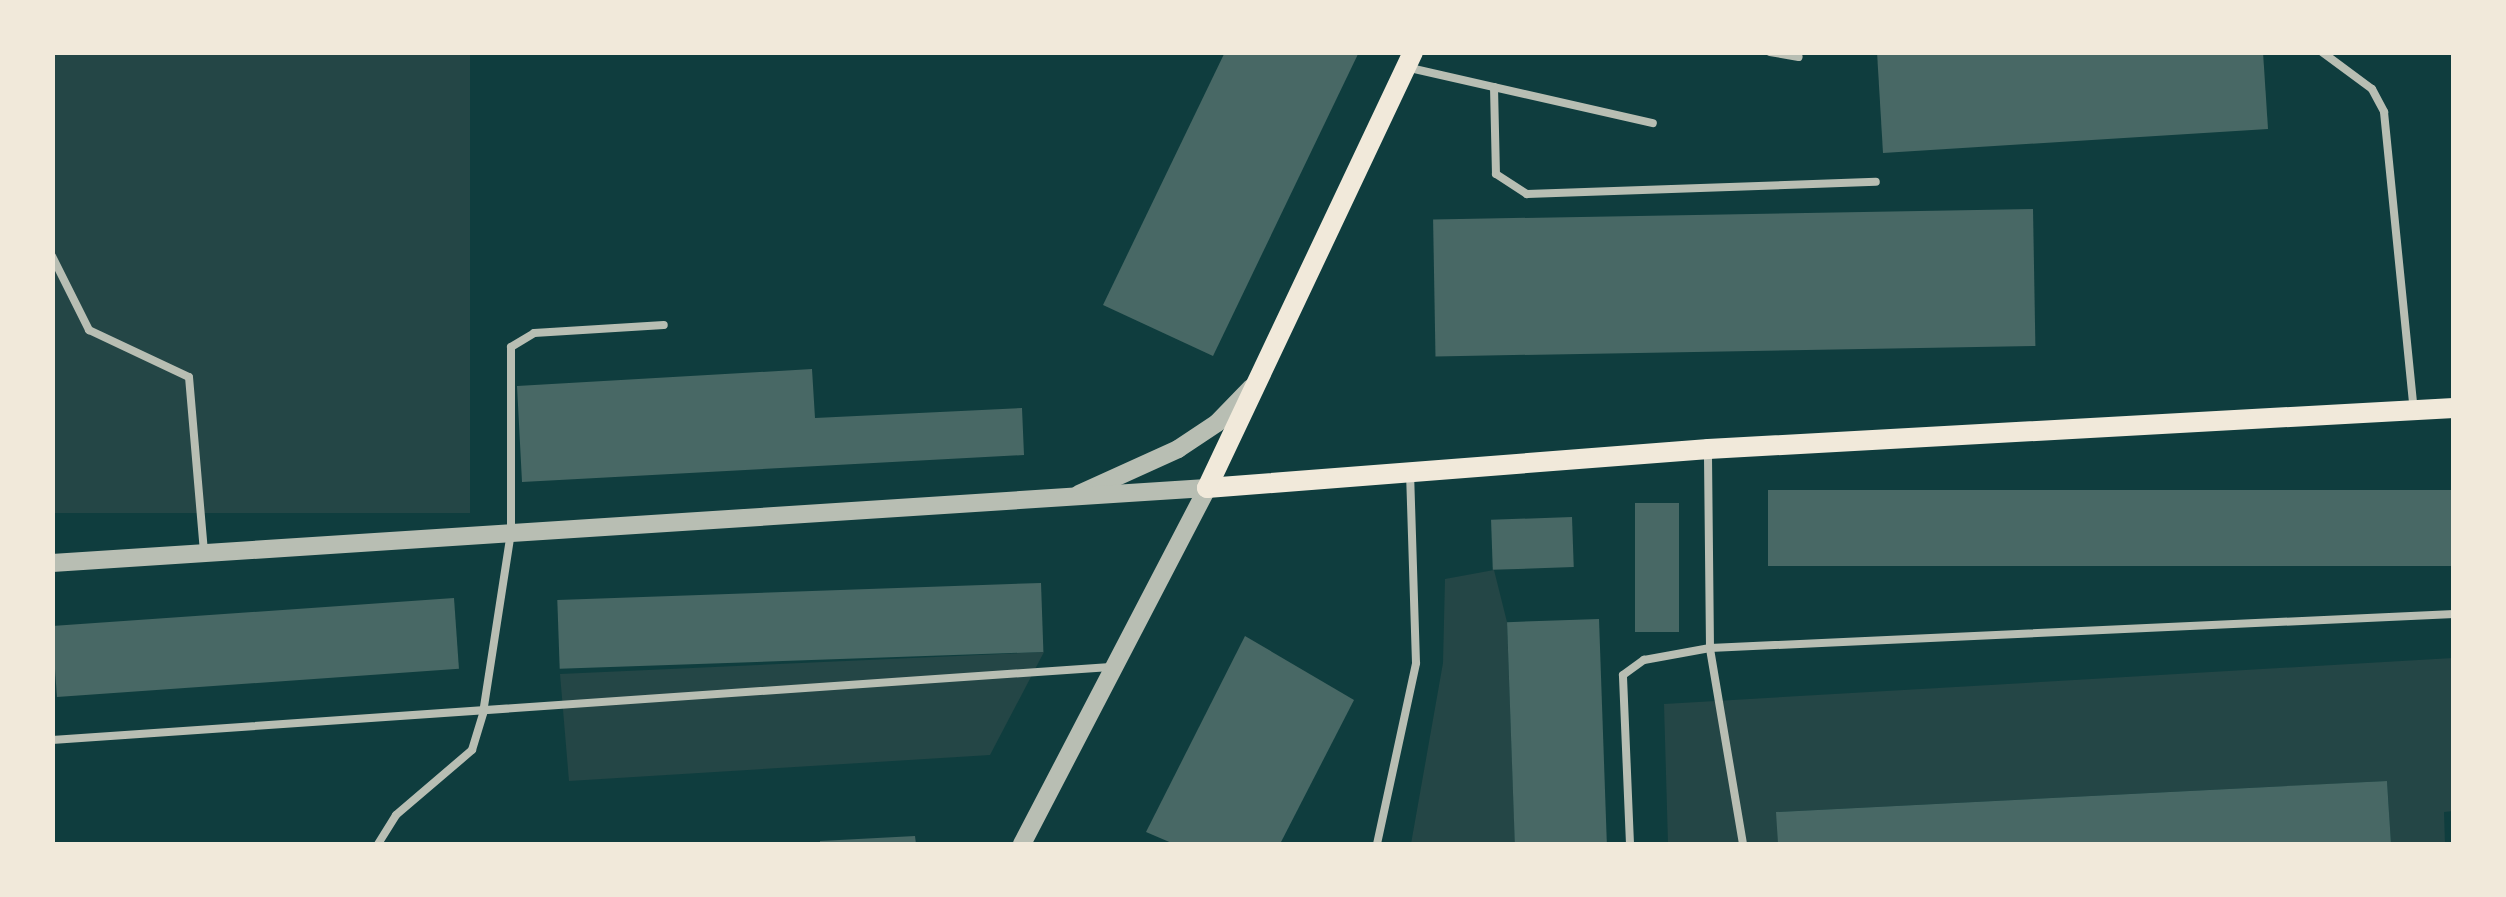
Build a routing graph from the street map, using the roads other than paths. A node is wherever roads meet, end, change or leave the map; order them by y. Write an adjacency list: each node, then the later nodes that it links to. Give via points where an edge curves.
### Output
1 (1770, 52): 3 (lane)
2 (2322, 52): 12 (lane, via 2372,89 2384,112)
3 (1798, 57)
4 (1409, 60): 5 (lane); 10 (main road)
5 (1494, 87): 6 (lane); 7 (lane, via 1496,174 1527,194)
6 (1653, 123)
7 (1876, 182)
8 (52, 256): 18 (lane, via 89,330 190,377)
9 (664, 325): 17 (lane, via 534,334 511,346)
10 (1258, 380): 15 (main road); 16 (street, via 1218,423 1178,449)
11 (2454, 408): 12 (main road)
12 (2414, 410): 13 (main road)
13 (1708, 448): 14 (main road); 21 (lane)
14 (1410, 471): 15 (main road); 27 (lane, via 1416,663)
15 (1207, 488): 16 (street); 22 (street)
16 (1058, 502): 17 (street)
17 (511, 533): 18 (street); 23 (lane)
18 (204, 553): 19 (street)
19 (52, 563)
20 (2454, 614): 21 (lane)
21 (1710, 648): 28 (lane, via 1644,660 1623,675); 29 (lane)
22 (1115, 667): 23 (lane); 26 (street)
23 (483, 713): 24 (lane); 25 (lane, via 472,750 396,815)
24 (52, 740)
25 (378, 844)
26 (1022, 844)
27 (1377, 844)
28 (1630, 844)
29 (1744, 844)

